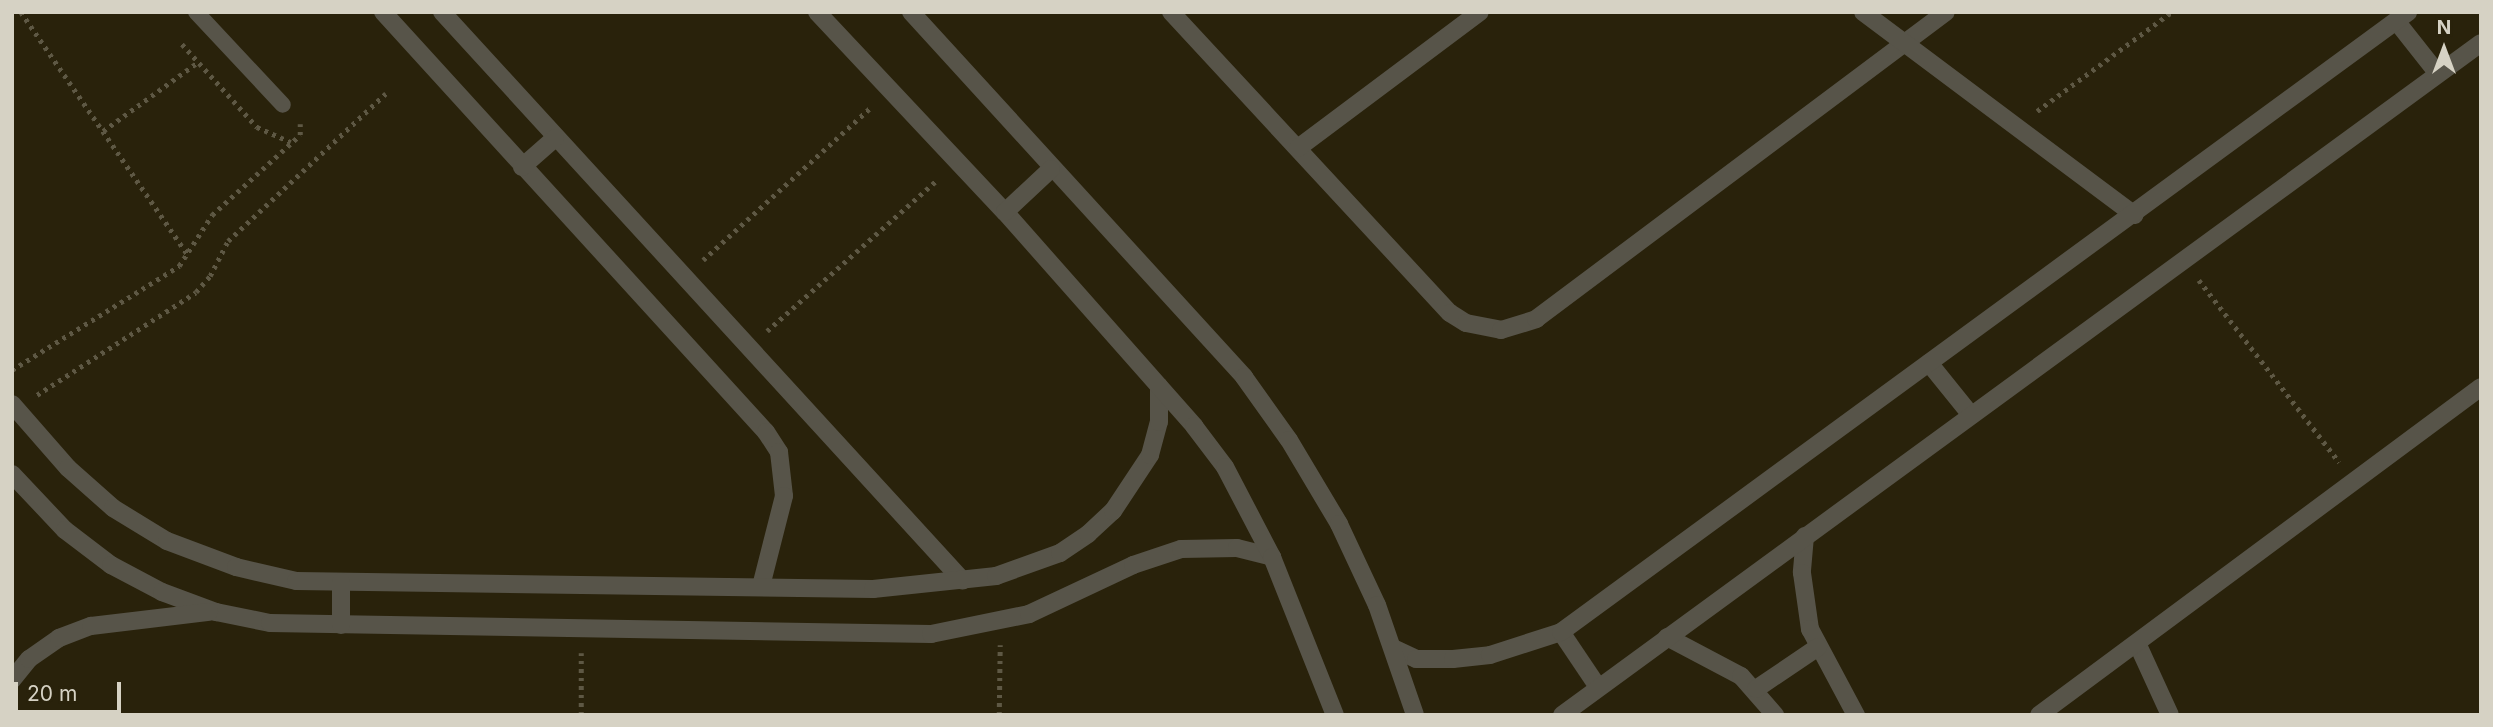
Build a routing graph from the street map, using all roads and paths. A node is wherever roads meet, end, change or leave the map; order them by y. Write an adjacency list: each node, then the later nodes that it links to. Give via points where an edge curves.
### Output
1 (21, 12): 22 (path)
2 (196, 12): 20 (lane)
3 (383, 12): 27 (street)
4 (442, 12): 23 (street)
5 (817, 12): 18 (street)
6 (911, 12): 28 (street)
7 (1171, 12): 25 (street)
8 (1480, 12): 25 (street)
9 (1863, 12): 13 (street)
10 (1946, 12): 13 (street)
11 (2169, 14): 21 (path)
12 (2403, 17): 17 (street); 30 (street)
13 (1909, 43): 21 (street); 25 (street, via 1536,319 1501,330 1466,323 1450,313)
14 (2481, 43): 17 (street)
15 (182, 44): 16 (path)
16 (198, 62): 22 (path); 24 (path, via 257,127)
17 (2438, 74): 32 (street)
18 (888, 91): 26 (street); 33 (path)
19 (386, 93): 39 (path, via 228,240 210,276 196,292)
20 (283, 105): 24 (path, via 301,128)
21 (2018, 125): 30 (street)
22 (103, 131): 31 (path)
23 (555, 138): 27 (street); 33 (street)
24 (291, 142): 31 (path, via 225,201)
25 (1298, 148)
26 (957, 162): 29 (street); 34 (path)
27 (522, 167): 47 (street, via 766,432 779,452 784,496)
28 (1051, 169): 29 (street); 56 (street, via 1244,377 1289,440 1339,524)
29 (1005, 212): 37 (street)
30 (2134, 215): 35 (street)
31 (188, 255): 36 (path, via 179,266)
32 (2183, 260): 40 (street); 42 (path)
33 (684, 278): 34 (street)
34 (748, 348): 45 (street)
35 (1929, 363): 40 (street); 52 (street)
36 (12, 370)
37 (1159, 386): 44 (street, via 1225,467); 45 (street, via 1159,422 1150,455 1112,511 1059,553 996,576)
38 (2481, 387): 42 (street)
39 (14, 407): 46 (street, via 68,468 113,508 167,541 236,567 296,580)
40 (1971, 415): 43 (street)
41 (12, 474): 48 (street, via 65,530 111,565 162,592)
42 (2352, 479): 54 (street)
43 (1805, 536): 53 (street); 55 (street, via 1805,601)
44 (1272, 557): 49 (street, via 1237,548 1181,549); 62 (street)
45 (964, 580): 47 (street, via 873,589)
46 (341, 582): 47 (street); 50 (street)
47 (761, 586)
48 (216, 612): 50 (street, via 270,623); 57 (street, via 91,626 59,638 29,659)
49 (1000, 623): 51 (street, via 931,634); 61 (path)
50 (341, 625): 51 (street)
51 (581, 628): 60 (path)
52 (1561, 632): 56 (street, via 1490,655 1453,659 1416,659); 58 (street)
53 (1667, 637): 58 (street); 59 (street, via 1722,663)
54 (2137, 643): 67 (street); 68 (street)
55 (1818, 647): 59 (street); 66 (street)
56 (1395, 649): 63 (street)
57 (12, 680)
58 (1598, 687): 64 (street)
59 (1756, 689): 65 (street)
60 (581, 715)
61 (999, 715)
62 (1335, 715)
63 (1415, 715)
64 (1562, 715)
65 (1776, 715)
66 (1856, 715)
67 (2039, 715)
68 (2170, 715)

